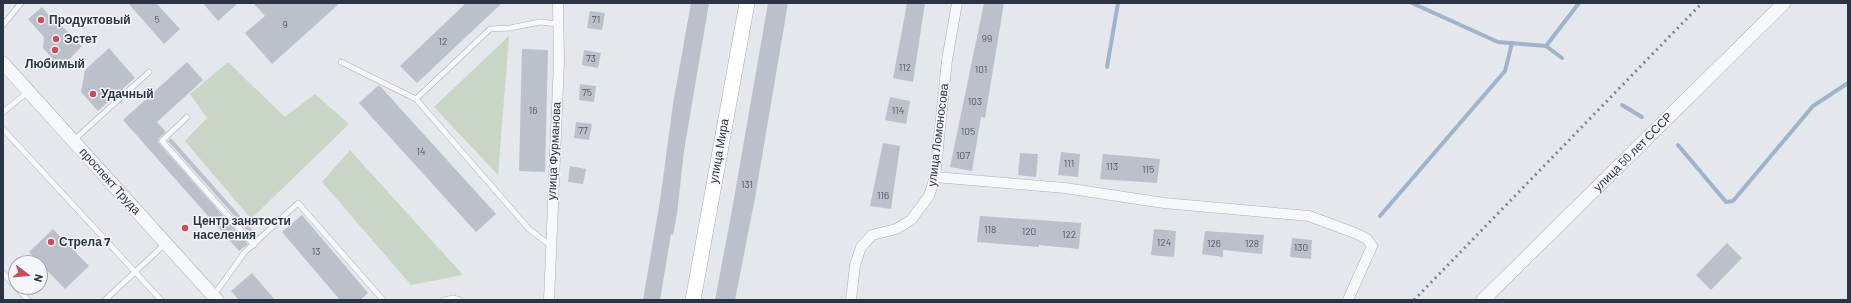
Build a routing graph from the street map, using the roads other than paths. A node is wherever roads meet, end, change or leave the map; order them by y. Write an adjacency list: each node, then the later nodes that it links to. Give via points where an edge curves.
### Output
1 (21, 3): 7 (lane)
2 (558, 3): 6 (street, улица Фурманова)
3 (747, 3): 31 (main road, улица Мира)
4 (957, 3): 17 (street, улица Ломоносова, via 947,60)
5 (1784, 3): 34 (street, улица 50 лет СССР)
6 (558, 24): 12 (lane, via 540,22 490,29); 20 (street, улица Фурманова)
7 (3, 25)
8 (3, 62): 11 (street, проспект Труда)
9 (341, 62): 12 (lane)
10 (149, 72): 16 (lane)
11 (28, 91): 13 (lane); 16 (street, проспект Труда)
12 (416, 99): 20 (lane, via 529,229)
13 (3, 112)
14 (187, 117): 19 (lane, via 162,141)
15 (3, 129): 21 (lane)
16 (74, 141): 18 (street, проспект Труда)
17 (935, 177): 32 (street, улица Ломоносова, via 929,196 911,220 896,229 872,235 861,247 855,265); 33 (street, via 1065,188 1164,203 1309,216 1355,233 1367,239 1372,246)
18 (166, 243): 21 (lane); 23 (street, проспект Труда)
19 (254, 245): 23 (lane, via 244,253); 27 (lane, via 298,203)
20 (552, 246): 30 (street, улица Фурманова)
21 (135, 272): 25 (lane); 26 (lane)
22 (3, 273): 24 (lane)
23 (215, 298)
24 (28, 300)
25 (105, 300)
26 (161, 300)
27 (383, 300)
28 (444, 300): 29 (lane)
29 (460, 300)
30 (548, 300)
31 (693, 300)
32 (851, 300)
33 (1348, 300)
34 (1483, 300)

